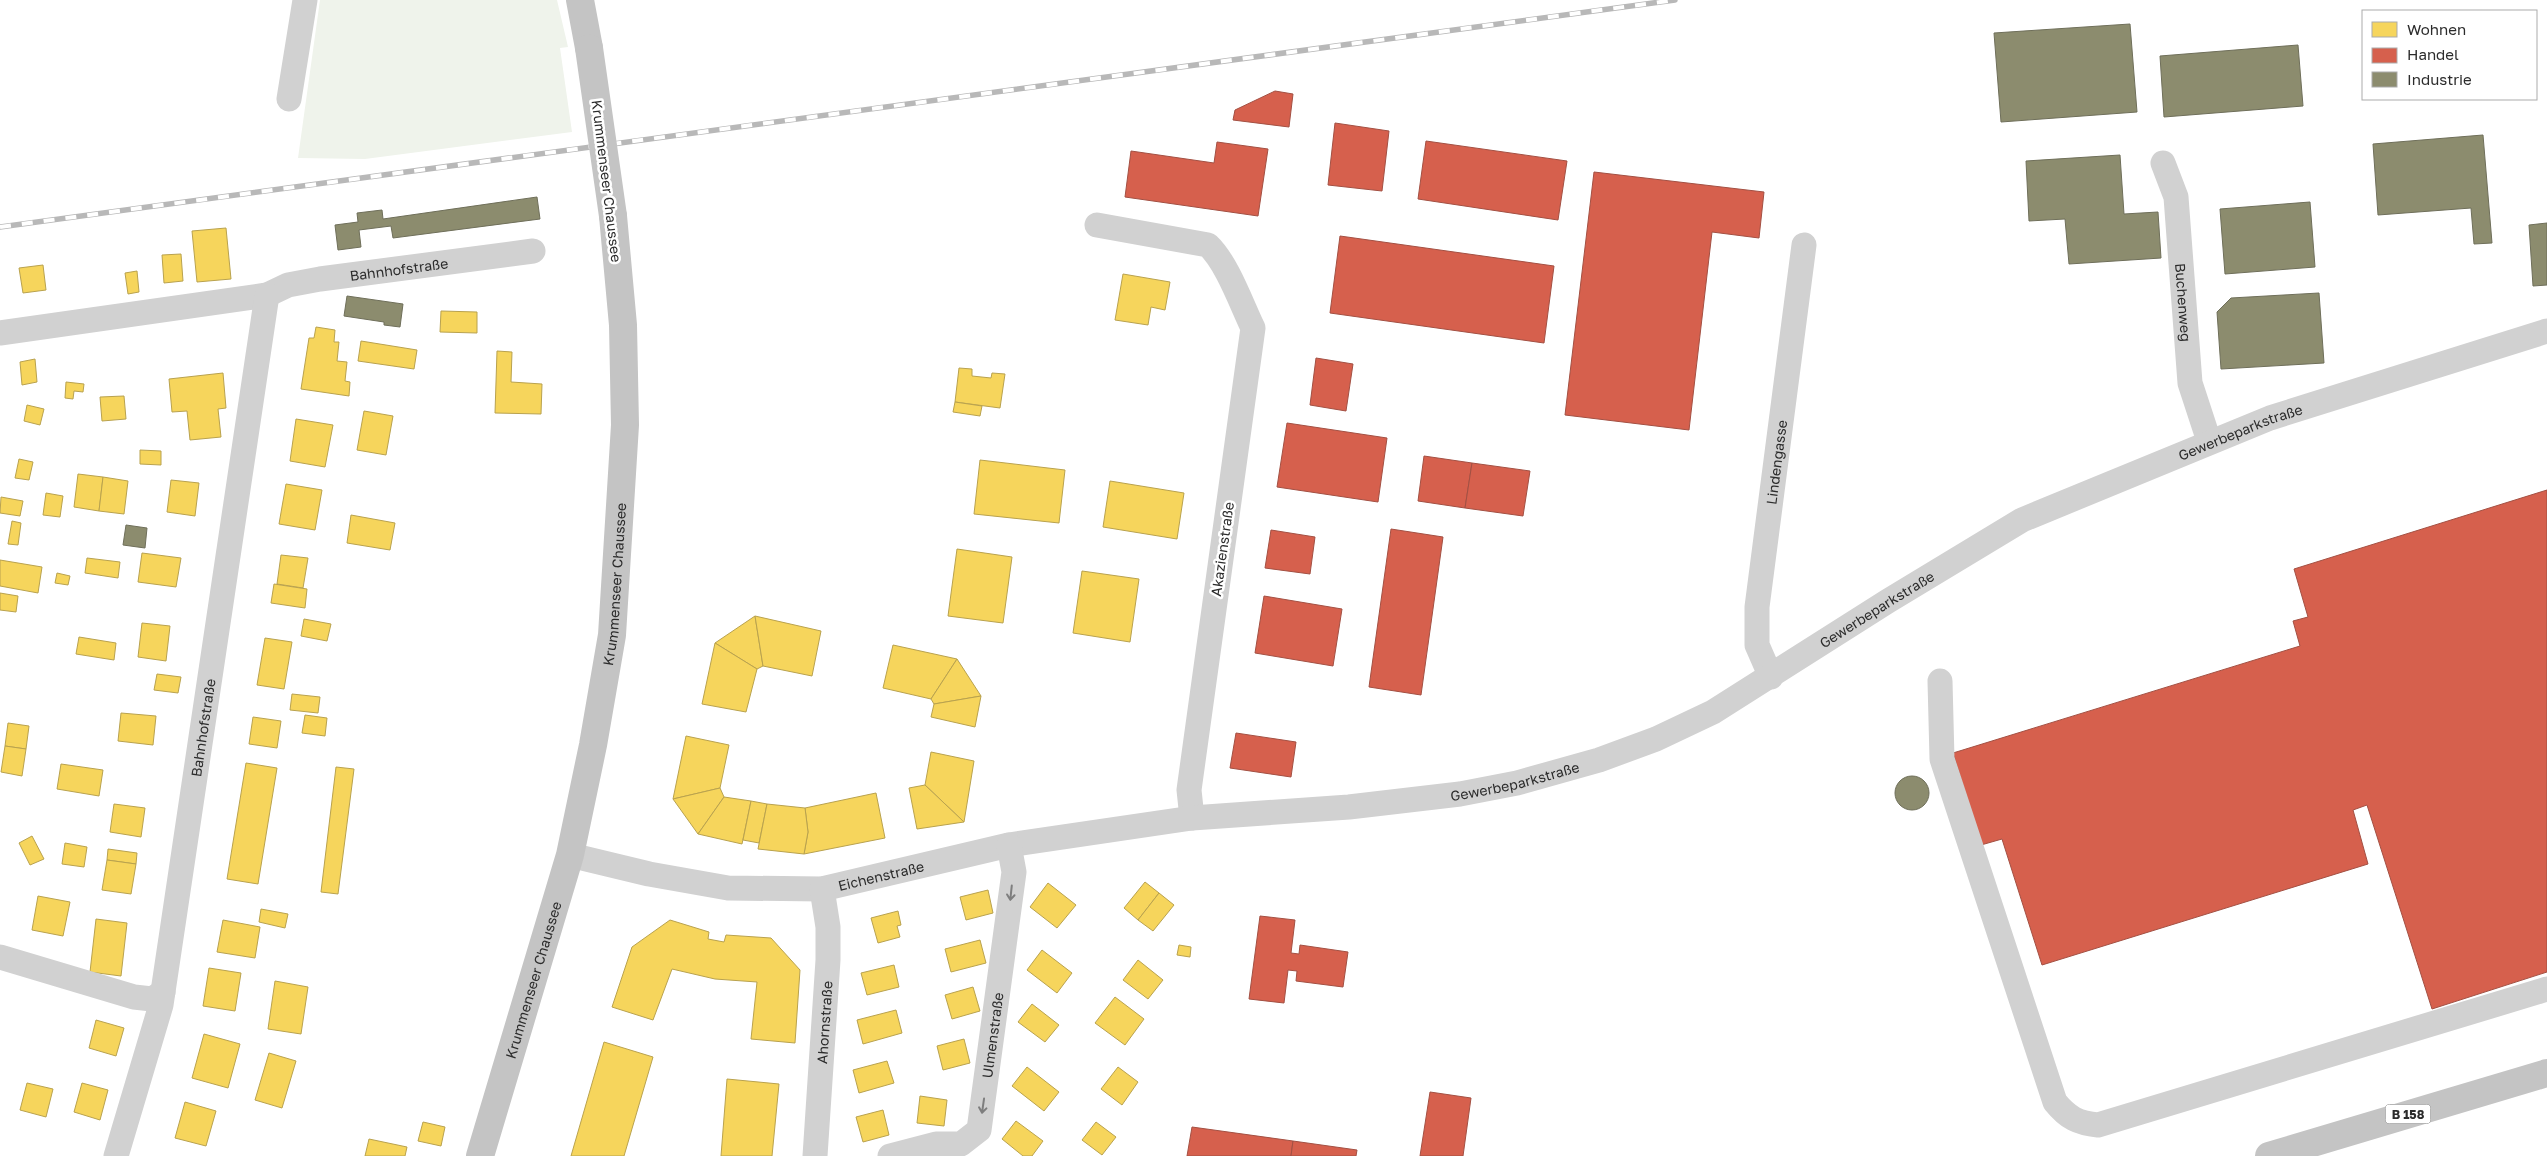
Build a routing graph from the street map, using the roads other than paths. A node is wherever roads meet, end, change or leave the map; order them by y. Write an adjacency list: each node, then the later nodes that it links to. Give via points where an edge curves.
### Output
1 (305, 0): 3 (street)
2 (580, 0): 16 (main road, Krummenseer Chaussee, bridge, via 613,216 623,325 625,425 612,635)
3 (289, 99)
4 (2163, 163): 11 (street, Buchenweg, via 2176,196 2190,383)
5 (1097, 225): 14 (street, Akazienstraße, via 1208,245 1253,328 1191,781)
6 (1804, 245): 12 (street, Lindengasse, via 1756,607 1757,645)
7 (533, 251): 8 (street, Bahnhofstraße, via 320,279 288,285)
8 (267, 295): 10 (street, Bahnhofstraße); 20 (street, Bahnhofstraße)
9 (2547, 331): 11 (street, Gewerbeparkstraße, via 2361,387)
10 (0, 333)
11 (2209, 441): 12 (street, Gewerbeparkstraße, via 2022,520)
12 (1771, 677): 14 (street, Gewerbeparkstraße, via 1713,712 1656,739 1599,760 1517,783 1460,794 1349,807)
13 (1940, 681): 19 (street, via 1942,759 2055,1102 2066,1116 2080,1123 2098,1125)
14 (1192, 818): 15 (street, Eichenstraße)
15 (1009, 845): 17 (street, Eichenstraße); 25 (street, Ulmenstraße, one-way to 25, via 1014,872 979,1130 961,1144 936,1144)
16 (570, 855): 17 (street, Eichenstraße, via 728,888); 23 (main road, Krummenseer Chaussee)
17 (822, 889): 24 (street, Ahornstraße, via 828,927 828,960)
18 (0, 958): 20 (street, via 134,997 152,1000)
19 (2547, 989)
20 (163, 992): 22 (street, Bahnhofstraße)
21 (2547, 1073): 26 (main road, B 158)
22 (116, 1156)
23 (480, 1156)
24 (815, 1156)
25 (890, 1156)
26 (2269, 1156)

